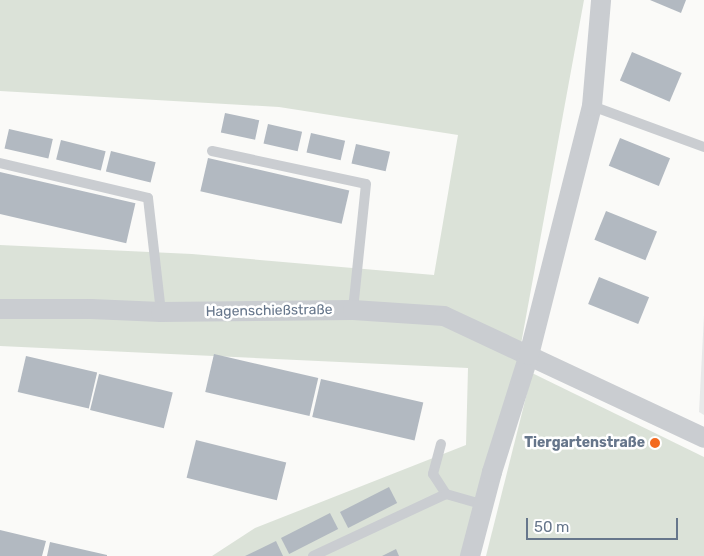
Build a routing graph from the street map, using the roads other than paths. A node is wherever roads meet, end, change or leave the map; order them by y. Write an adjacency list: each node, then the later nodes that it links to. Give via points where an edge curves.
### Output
1 (602, 0): 2 (street)
2 (592, 106): 3 (lane); 9 (street)
3 (704, 147)
4 (212, 151): 7 (lane, via 366,184)
5 (0, 163): 8 (lane, via 148,198)
6 (0, 310): 8 (street, Hagenschießstraße)
7 (354, 310): 8 (street, Hagenschießstraße); 9 (street, Hagenschießstraße, via 444,316)
8 (161, 312)
9 (529, 355): 10 (street, Hagenschießstraße); 13 (street)
10 (704, 438)
11 (441, 444): 12 (lane, via 433,474)
12 (446, 494): 13 (lane); 14 (lane)
13 (484, 505): 15 (street)
14 (313, 556)
15 (470, 556)

